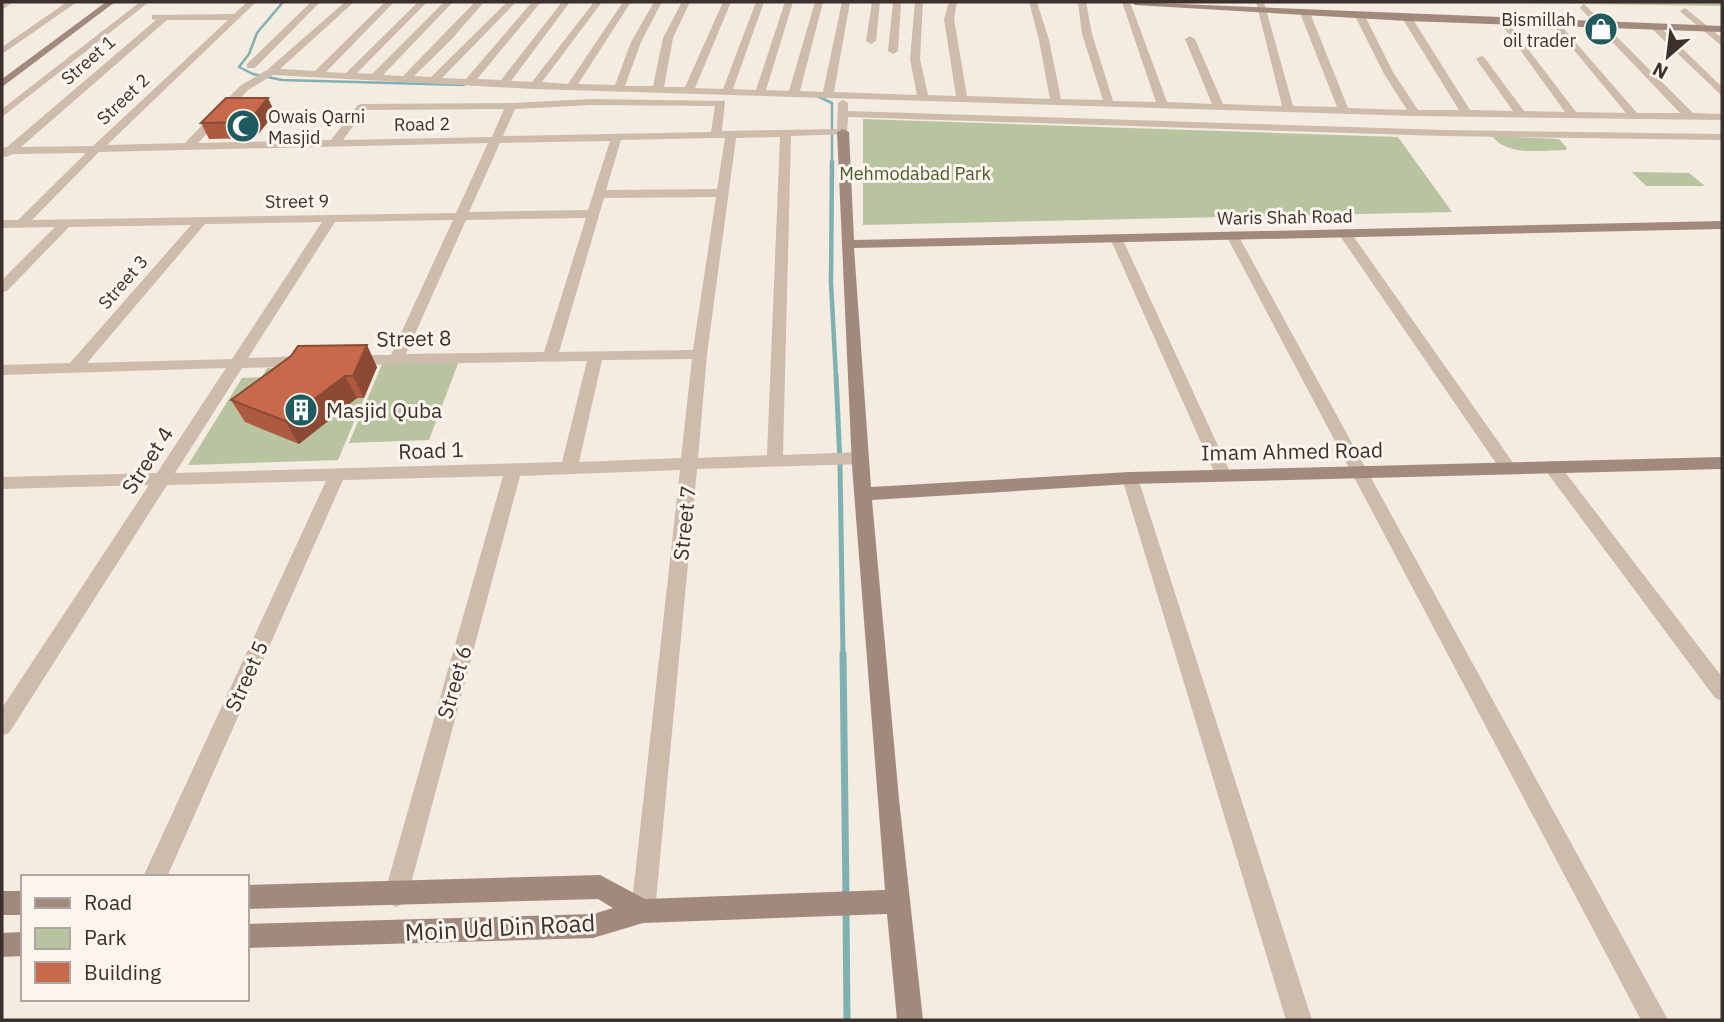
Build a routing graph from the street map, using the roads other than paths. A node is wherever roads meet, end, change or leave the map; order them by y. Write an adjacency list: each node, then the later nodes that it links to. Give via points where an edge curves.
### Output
1 (9, 2): 33 (street)
2 (73, 2): 52 (street)
3 (111, 2): 63 (street)
4 (145, 2): 41 (street)
5 (252, 2): 40 (street, Street 2)
6 (316, 2): 55 (street)
7 (350, 2): 56 (street)
8 (390, 2): 57 (street)
9 (423, 2): 58 (street)
10 (449, 2): 59 (street)
11 (480, 2): 60 (street)
12 (512, 2): 61 (street)
13 (537, 2): 62 (street)
14 (566, 2): 64 (street)
15 (598, 2): 65 (street)
16 (627, 2): 66 (street)
17 (658, 2): 67 (street, via 636,42)
18 (686, 2): 68 (street, via 668,38)
19 (727, 2): 69 (street)
20 (760, 2): 70 (street)
21 (789, 2): 71 (street)
22 (818, 2): 72 (street)
23 (846, 2): 74 (street)
24 (876, 2): 50 (street)
25 (897, 2): 53 (street)
26 (919, 2): 76 (street, via 915,59)
27 (953, 2): 77 (street, via 949,19)
28 (1033, 2): 78 (street)
29 (1082, 2): 79 (street, via 1087,34)
30 (1126, 2): 80 (street)
31 (1135, 2): 32 (street)
32 (1207, 5): 34 (street)
33 (2, 6)
34 (1260, 6): 37 (street); 83 (street)
35 (1584, 7): 45 (street)
36 (1685, 11): 47 (street)
37 (1305, 13): 38 (street); 84 (street)
38 (1360, 16): 42 (street); 85 (street)
39 (165, 17): 40 (street); 41 (street, Street 1); 105 (street, Street 1)
40 (235, 17): 104 (street, Street 2)
41 (124, 18): 86 (street)
42 (1407, 18): 43 (street); 87 (street)
43 (1505, 22): 44 (street); 89 (street)
44 (1557, 24): 45 (street); 91 (street)
45 (1602, 25): 46 (street); 92 (street)
46 (1655, 27): 47 (street); 73 (street)
47 (1705, 29): 48 (street); 51 (street)
48 (1722, 29)
49 (1190, 39): 82 (street)
50 (871, 41)
51 (1722, 43)
52 (2, 51)
53 (892, 51)
54 (1480, 59): 88 (street)
55 (251, 66)
56 (268, 74): 57 (street); 103 (street, via 244,88)
57 (316, 76): 58 (street)
58 (348, 76): 59 (street)
59 (374, 78): 60 (street)
60 (405, 79): 61 (street)
61 (433, 81): 62 (street)
62 (468, 83): 64 (street)
63 (2, 84)
64 (503, 85): 65 (street)
65 (534, 86): 66 (street)
66 (571, 87): 67 (street)
67 (619, 88): 68 (street)
68 (658, 89): 69 (street)
69 (689, 90): 70 (street)
70 (727, 91): 71 (street)
71 (760, 92): 72 (street)
72 (794, 93): 74 (street)
73 (1722, 93)
74 (828, 94): 75 (street)
75 (844, 95): 76 (street); 94 (street)
76 (923, 96): 77 (street)
77 (962, 98): 78 (street)
78 (1056, 102): 79 (street)
79 (1110, 103): 80 (street)
80 (1162, 104): 82 (street)
81 (511, 106): 96 (street, via 722,103); 101 (street); 102 (street, via 362,107)
82 (1219, 107): 83 (street)
83 (1287, 109): 84 (street)
84 (1344, 111): 85 (street)
85 (1415, 113): 87 (street)
86 (2, 114)
87 (1467, 114): 88 (street)
88 (1521, 116): 89 (street)
89 (1574, 117): 90 (street)
90 (1617, 117): 91 (street); 98 (street)
91 (1635, 117): 92 (street)
92 (1690, 117): 93 (street)
93 (1722, 117)
94 (840, 126): 95 (street, Road 2); 98 (street, Road 2); 119 (street)
95 (789, 134): 97 (street, Road 2); 129 (street)
96 (716, 136): 97 (street, Road 2); 100 (street, Road 2)
97 (731, 136): 106 (street, Street 7)
98 (1638, 136): 99 (street, Road 2)
99 (1722, 136)
100 (616, 139): 101 (street, Road 2); 107 (street)
101 (494, 140): 102 (street, Road 2); 110 (street)
102 (335, 144): 103 (street, Road 2)
103 (189, 146): 104 (street, Road 2)
104 (96, 149): 105 (street, Road 2); 114 (street, Street 2)
105 (4, 153)
106 (724, 193): 107 (street); 121 (street, Street 7)
107 (600, 194): 108 (street)
108 (592, 214): 110 (street, Street 9); 122 (street)
109 (331, 218): 110 (street, Street 9); 111 (street, Street 9); 125 (street, Street 4)
110 (461, 218): 124 (street)
111 (202, 220): 112 (street, Street 9); 126 (street, Street 3)
112 (65, 224): 114 (street, Street 9); 120 (street)
113 (2, 225): 114 (street, Street 9)
114 (20, 225)
115 (1722, 225): 116 (street, Waris Shah Road)
116 (1344, 233): 117 (street, Waris Shah Road); 134 (street)
117 (1232, 235): 118 (street, Waris Shah Road); 136 (street)
118 (1116, 238): 119 (street, Waris Shah Road); 138 (street)
119 (848, 244): 128 (street)
120 (2, 288)
121 (700, 354): 123 (street, Street 8); 130 (street, Street 7)
122 (550, 356): 123 (street, Street 8); 124 (street, Street 8)
123 (595, 357): 133 (street)
124 (396, 359): 125 (street, Street 8)
125 (238, 362): 126 (street, Street 8); 140 (street, Street 4)
126 (73, 369): 127 (street, Street 8)
127 (2, 370)
128 (852, 458): 129 (street, Road 1); 142 (street)
129 (775, 460): 130 (street, Road 1)
130 (690, 463): 133 (street, Road 1); 151 (street, Street 7)
131 (1722, 463): 132 (street, Imam Ahmed Road)
132 (1552, 467): 134 (street, Imam Ahmed Road); 143 (street)
133 (569, 468): 135 (street, Road 1)
134 (1508, 468): 136 (street, Imam Ahmed Road)
135 (513, 470): 137 (street, Road 1); 146 (street, Street 6)
136 (1359, 472): 138 (street, Imam Ahmed Road); 157 (street)
137 (337, 475): 140 (street, Road 1); 145 (street, Street 5)
138 (1224, 475): 139 (street, Imam Ahmed Road)
139 (1130, 478): 142 (street, Imam Ahmed Road); 156 (street)
140 (160, 480): 141 (street, Road 1); 144 (street, Street 4)
141 (2, 483)
142 (864, 494): 148 (street)
143 (1722, 692)
144 (2, 726)
145 (156, 875)
146 (396, 895): 147 (street, Moin Ud Din Road); 151 (street, Moin Ud Din Road, via 600,887)
147 (248, 897)
148 (897, 902): 151 (street); 155 (street)
149 (2, 903): 150 (street)
150 (21, 903)
151 (643, 911): 152 (street, Moin Ud Din Road, via 593,926)
152 (248, 936)
153 (21, 944): 154 (street)
154 (2, 945)
155 (910, 1020)
156 (1299, 1020)
157 (1655, 1020)

